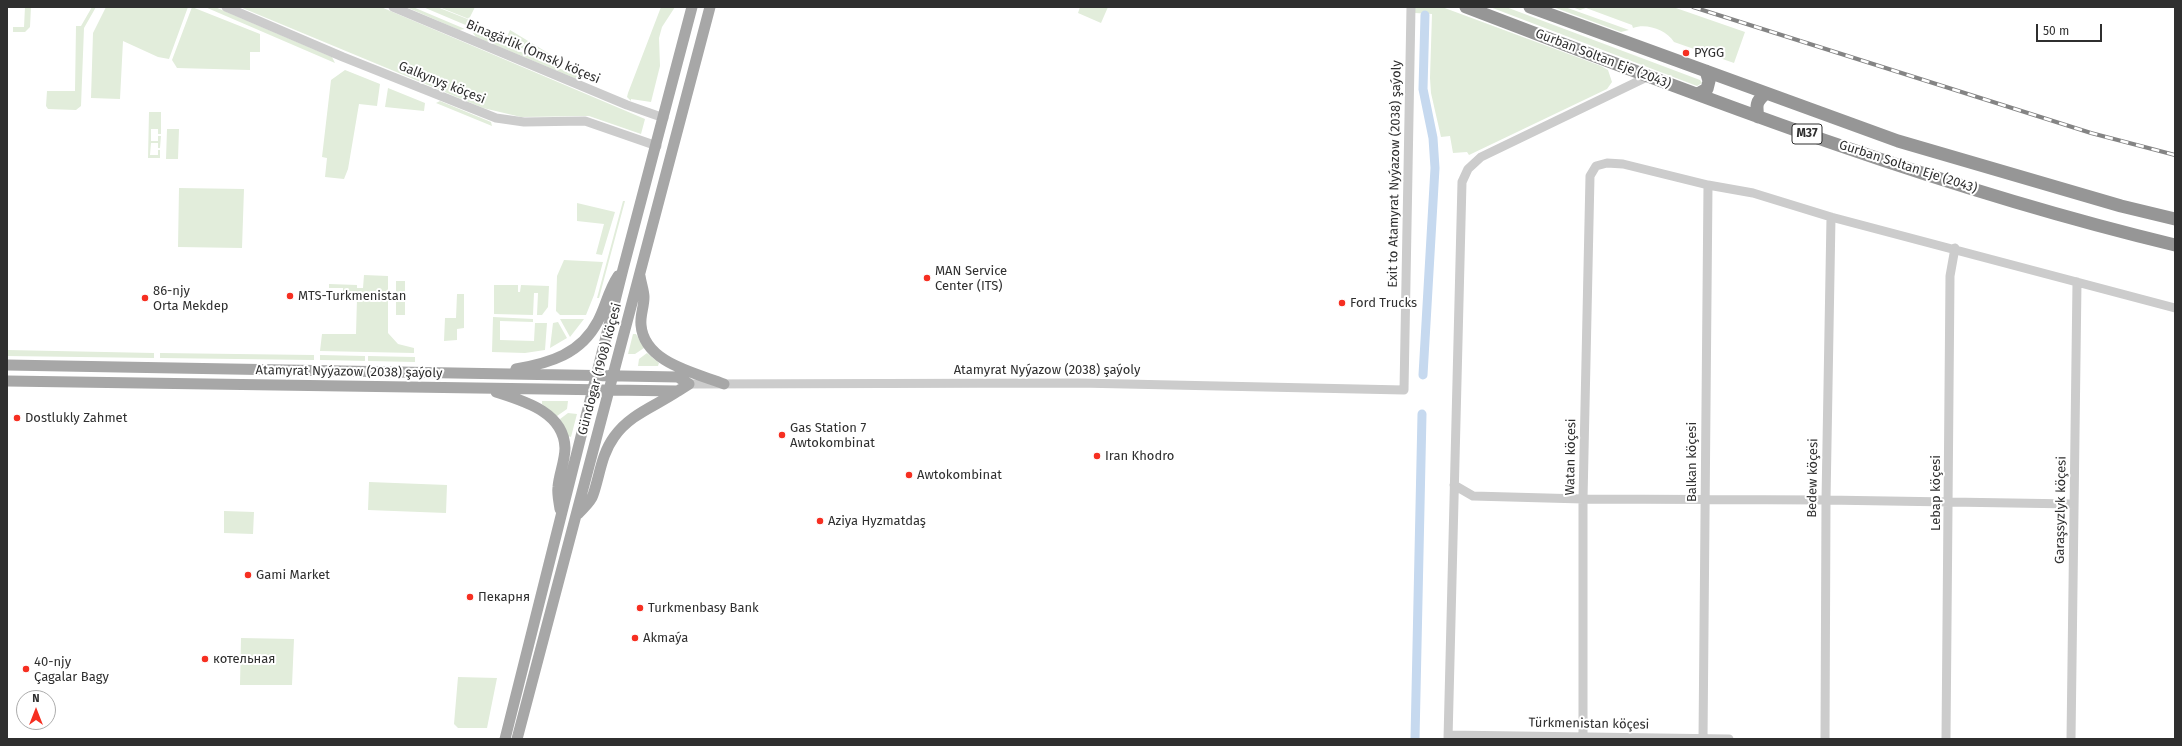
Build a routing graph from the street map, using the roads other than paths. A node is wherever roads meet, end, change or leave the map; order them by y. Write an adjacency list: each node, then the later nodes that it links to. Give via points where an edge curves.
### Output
1 (226, 7): 15 (street, Galkynyş köçesi, via 496,118 524,122 585,121)
2 (393, 7): 13 (street, Binagärlik (Omsk) köçesi)
3 (692, 7): 13 (main road, Gündogar (1908) köçesi)
4 (710, 7): 14 (main road, Gündogar (1908) köçesi)
5 (1411, 7): 35 (street, Exit to Atamyrat Nyýazow (2038) şaýoly)
6 (1466, 7): 9 (highway, Gurban Soltan Eje (2043) / M37)
7 (1530, 7): 8 (highway, Gurban Soltan Eje (2043) / M37)
8 (1706, 71): 10 (highway, via 1709,81 1706,89); 11 (highway, Gurban Soltan Eje (2043) / M37)
9 (1647, 77): 10 (highway, Gurban Soltan Eje (2043) / M37); 37 (street, via 1481,157 1465,174 1461,189)
10 (1698, 94): 12 (highway, Gurban Soltan Eje (2043) / M37)
11 (1765, 94): 12 (highway, via 1758,100); 18 (highway, Gurban Soltan Eje (2043) / M37, via 1898,141 2121,206)
12 (1758, 117): 19 (highway, Gurban Soltan Eje (2043) / M37, via 1962,186)
13 (664, 118): 14 (main road); 15 (main road, Gündogar (1908) köçesi)
14 (680, 123): 22 (main road, Gündogar (1908) köçesi)
15 (657, 146): 21 (main road, Gündogar (1908) köçesi)
16 (1708, 184): 17 (street, via 1754,193); 38 (street, Watan köçesi, via 1614,163 1596,166 1590,176); 40 (street, Balkan köçesi)
17 (1831, 217): 20 (street); 39 (street, Bedew köçesi)
18 (2175, 219)
19 (2175, 245)
20 (1955, 248): 23 (street); 41 (street, Lebap köçesi, via 1950,276)
21 (623, 269): 26 (main road, via 609,290 598,321 574,350 540,365); 27 (main road, Gündogar (1908) köçesi)
22 (639, 274): 28 (main road, Gündogar (1908) köçesi); 31 (main road, via 644,297 641,326 646,340 667,362)
23 (2077, 282): 24 (street); 42 (street, Garaşsyzlyk köçesi)
24 (2175, 308)
25 (7, 365): 26 (main road, Atamyrat Nyýazow (2038) şaýoly)
26 (488, 374): 27 (main road, Atamyrat Nyýazow (2038) şaýoly)
27 (596, 375): 28 (main road, Atamyrat Nyýazow (2038) şaýoly); 33 (main road, Gündogar (1908) köçesi)
28 (613, 376): 30 (main road, Atamyrat Nyýazow (2038) şaýoly, via 678,377); 34 (main road, Gündogar (1908) köçesi)
29 (7, 381): 32 (main road, Atamyrat Nyýazow (2038) şaýoly)
30 (689, 384): 31 (street, Atamyrat Nyýazow (2038) şaýoly); 36 (main road)
31 (724, 384): 35 (street, Atamyrat Nyýazow (2038) şaýoly, via 1079,383)
32 (486, 389): 33 (main road, Atamyrat Nyýazow (2038) şaýoly); 43 (main road, via 539,408 559,429 565,448 557,488)
33 (592, 390): 34 (main road, Atamyrat Nyýazow (2038) şaýoly); 43 (main road, Gündogar (1908) köçesi)
34 (609, 390): 36 (main road, Atamyrat Nyýazow (2038) şaýoly); 44 (main road, Gündogar (1908) köçesi)
35 (1404, 390)
36 (678, 391): 44 (main road, via 661,403 640,412 620,430 601,462 593,496)
37 (1454, 486): 38 (street, via 1472,496); 45 (street)
38 (1583, 500): 40 (street); 46 (street, Watan köçesi)
39 (1826, 500): 40 (street); 41 (street); 51 (street, Bedew köçesi)
40 (1705, 501): 49 (street, Balkan köçesi)
41 (1949, 503): 42 (street); 52 (street, Lebap köçesi)
42 (2074, 504): 53 (street, Garaşsyzlyk köçesi)
43 (560, 516): 47 (main road, Gündogar (1908) köçesi)
44 (576, 518): 48 (main road, Gündogar (1908) köçesi)
45 (1448, 737): 46 (street, Türkmenistan köçesi)
46 (1583, 738): 49 (street, Türkmenistan köçesi)
47 (505, 739)
48 (517, 739)
49 (1703, 739): 50 (street, Türkmenistan köçesi)
50 (1729, 739)
51 (1825, 739)
52 (1946, 739)
53 (2071, 739)

